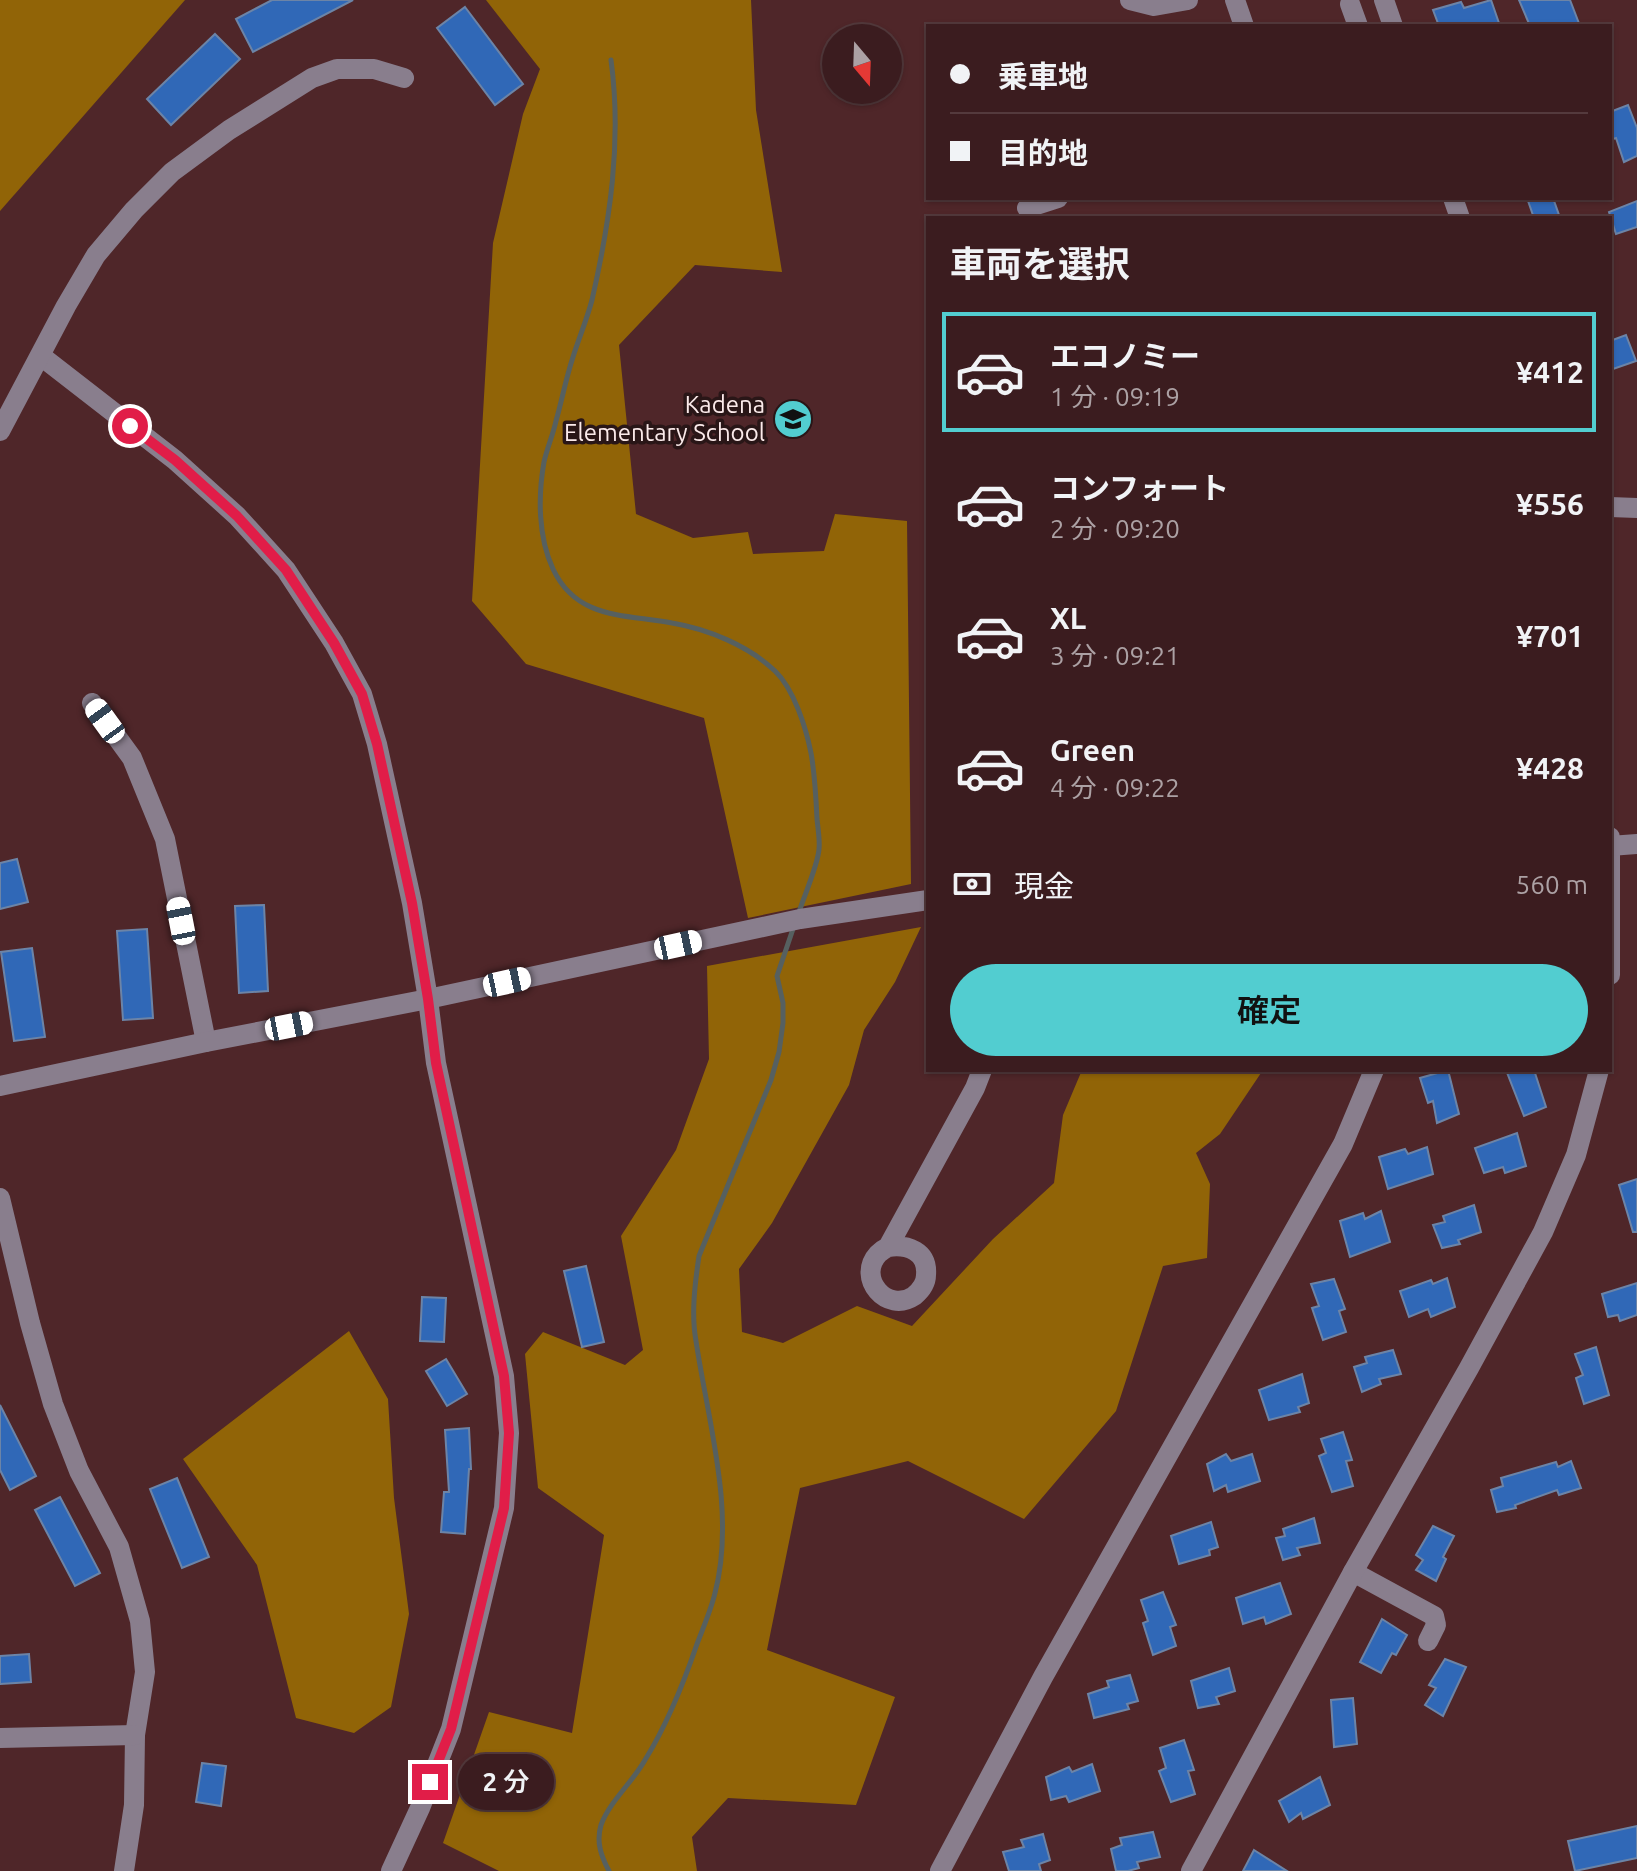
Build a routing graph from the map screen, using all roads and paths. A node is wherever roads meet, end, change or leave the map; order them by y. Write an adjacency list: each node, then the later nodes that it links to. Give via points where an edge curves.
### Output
1 (1130, 0): 2 (lane, via 1154,6)
2 (1188, 0)
3 (1235, 0): 6 (lane)
4 (1384, 0): 8 (lane)
5 (1350, 4): 7 (lane)
6 (1243, 24)
7 (1357, 24)
8 (1392, 24)
9 (404, 78): 12 (lane, via 374,69 337,69 312,78 172,172 96,255)
10 (1052, 200): 11 (lane)
11 (1027, 208)
12 (41, 356): 13 (lane); 20 (lane, via 175,460 237,516 286,570 334,643 362,694 377,744)
13 (0, 431)
14 (1612, 507): 15 (lane)
15 (1637, 508)
16 (92, 703): 21 (lane, via 132,758 165,839)
17 (1637, 844): 18 (lane)
18 (1612, 846)
19 (926, 900): 20 (lane, via 800,919)
20 (428, 999): 21 (lane); 33 (lane, via 436,1063 504,1376 509,1433 504,1508 451,1729)
21 (206, 1042): 25 (lane)
22 (981, 1072): 27 (lane)
23 (1373, 1072): 34 (lane, via 1343,1144)
24 (1598, 1072): 28 (lane, via 1576,1155 1543,1232)
25 (0, 1086)
26 (0, 1198): 30 (lane, via 53,1404 79,1471 119,1547 140,1621 145,1672)
27 (888, 1247)
28 (1353, 1572): 29 (lane, via 1434,1616 1436,1625); 35 (lane)
29 (1428, 1641)
30 (135, 1735): 31 (lane); 32 (lane, via 134,1805)
31 (0, 1738)
32 (124, 1871)
33 (391, 1871)
34 (940, 1871)
35 (1191, 1871)

